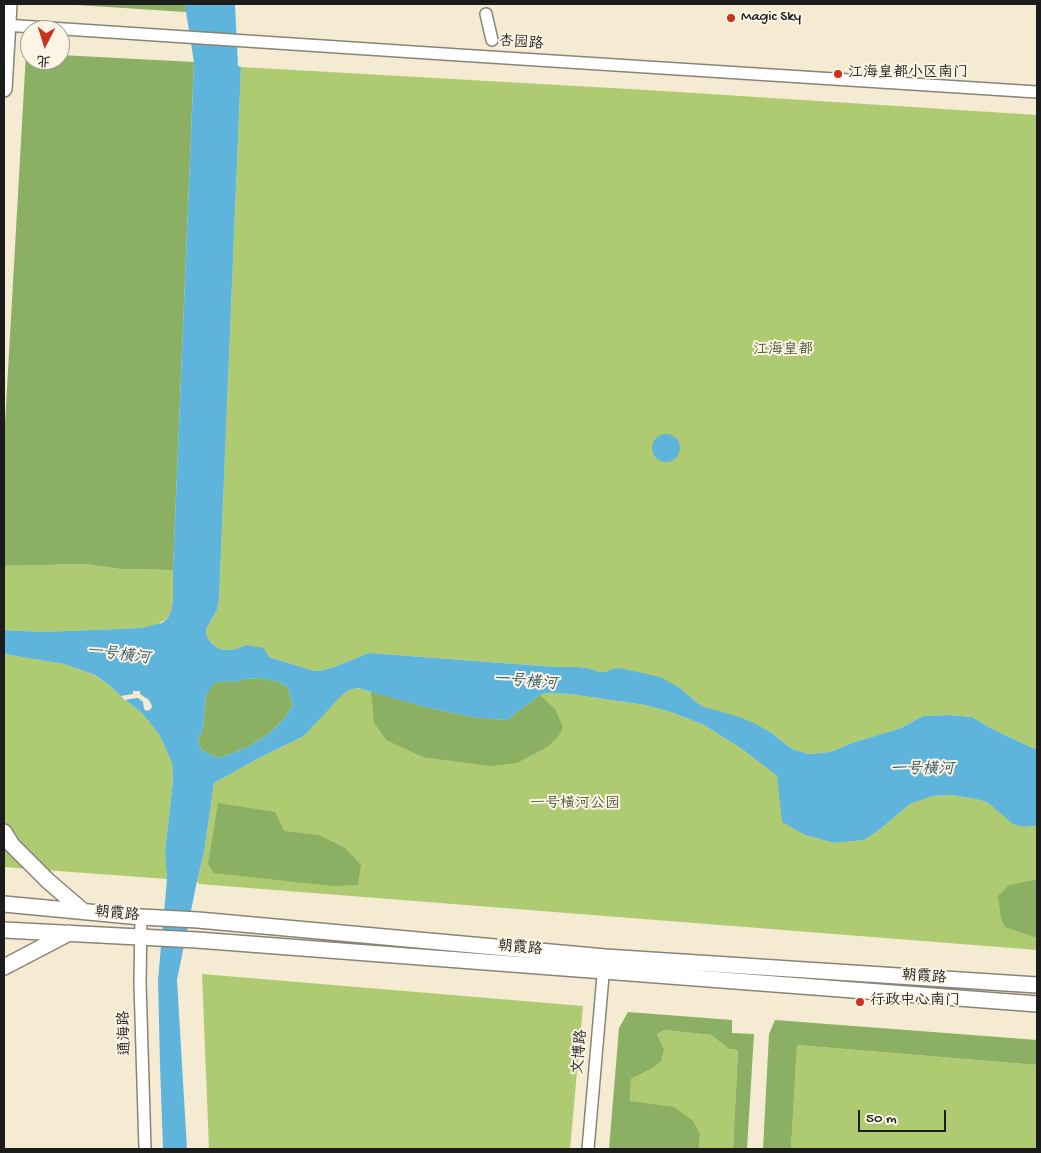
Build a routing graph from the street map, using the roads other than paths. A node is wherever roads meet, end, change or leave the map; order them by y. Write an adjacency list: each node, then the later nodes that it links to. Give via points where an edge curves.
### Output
1 (8, 4): 3 (main road)
2 (486, 14): 4 (street)
3 (6, 25): 5 (main road); 6 (street, 杏园路)
4 (492, 40)
5 (4, 90)
6 (1037, 92)
7 (4, 832): 9 (main road, via 12,845)
8 (4, 904): 9 (main road, 朝霞路)
9 (83, 912): 10 (main road, 朝霞路)
10 (149, 917): 13 (street, 通海路); 14 (main road, 朝霞路)
11 (4, 930): 12 (main road, 朝霞路)
12 (69, 933): 13 (main road, 朝霞路); 15 (main road)
13 (148, 937): 14 (main road, 朝霞路); 18 (street, 通海路, via 140,983)
14 (604, 964): 16 (main road, 朝霞路); 17 (main road, 朝霞路); 19 (street, 文博路)
15 (4, 967)
16 (1037, 986)
17 (1037, 1004)
18 (145, 1149)
19 (588, 1149)

